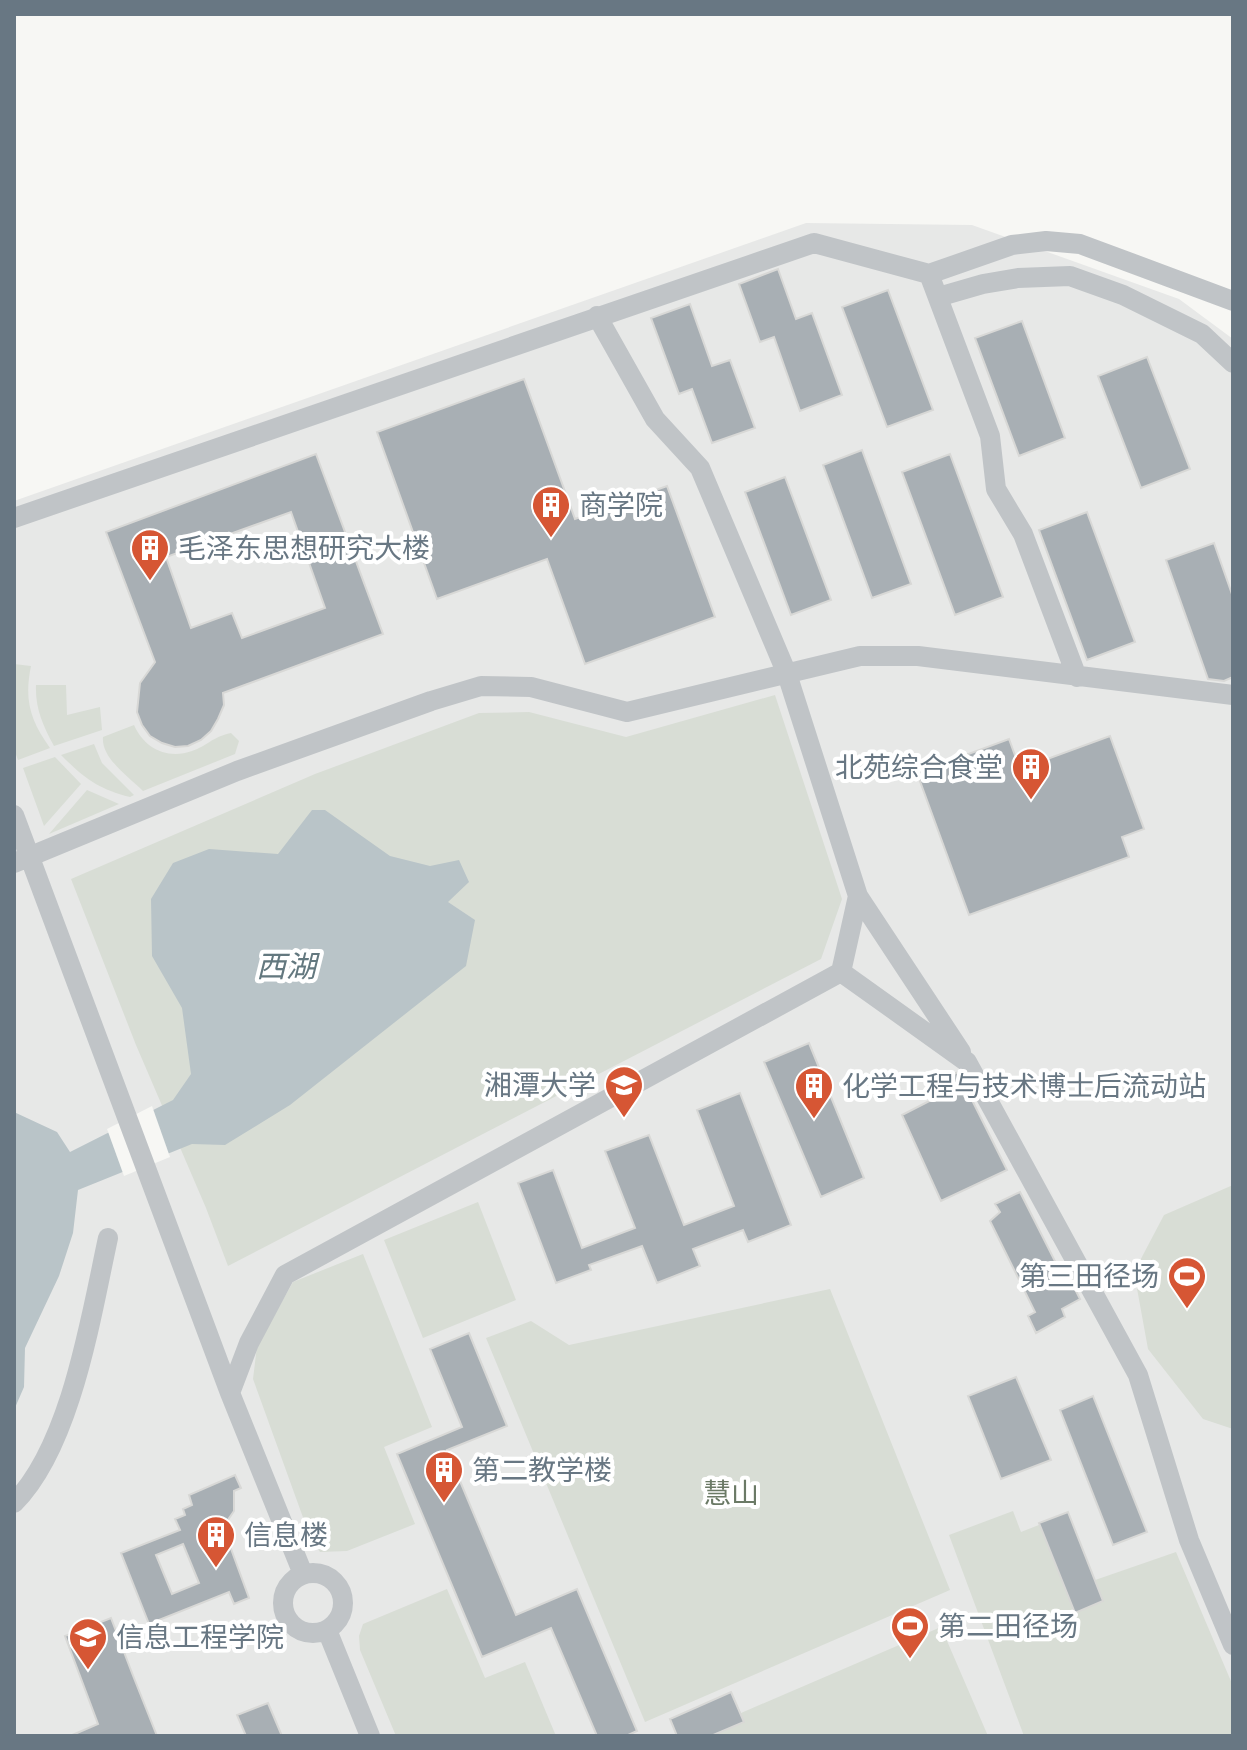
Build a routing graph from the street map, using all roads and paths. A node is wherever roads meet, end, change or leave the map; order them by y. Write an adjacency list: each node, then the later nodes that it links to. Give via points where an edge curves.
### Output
1 (929, 274): 2 (street); 3 (street, via 1012,245 1080,244); 4 (street, via 814,243)
2 (938, 297): 5 (street, via 1018,278 1070,276 1202,334); 8 (street, via 990,436 996,489 1023,534)
3 (1233, 301)
4 (597, 316): 6 (street); 7 (street, via 655,419 700,468)
5 (1233, 363)
6 (14, 518)
7 (787, 674): 8 (street, via 860,656 918,656); 11 (street, via 627,712 531,687 481,686 237,771); 12 (street)
8 (1077, 677): 9 (street)
9 (1233, 695)
10 (14, 815): 11 (street)
11 (22, 860): 16 (street, via 109,1067)
12 (858, 896): 13 (street); 14 (street)
13 (841, 972): 14 (street); 16 (street, via 285,1275)
14 (967, 1062): 20 (street, via 1138,1375 1189,1540)
15 (108, 1238): 17 (street, via 71,1399 45,1459)
16 (230, 1393): 18 (street)
17 (14, 1503)
18 (303, 1574): 19 (street, via 328,1577 341,1591 340,1617); 19 (street, via 283,1595 284,1614 307,1634)
19 (327, 1630): 21 (street)
20 (1233, 1645)
21 (370, 1736)

